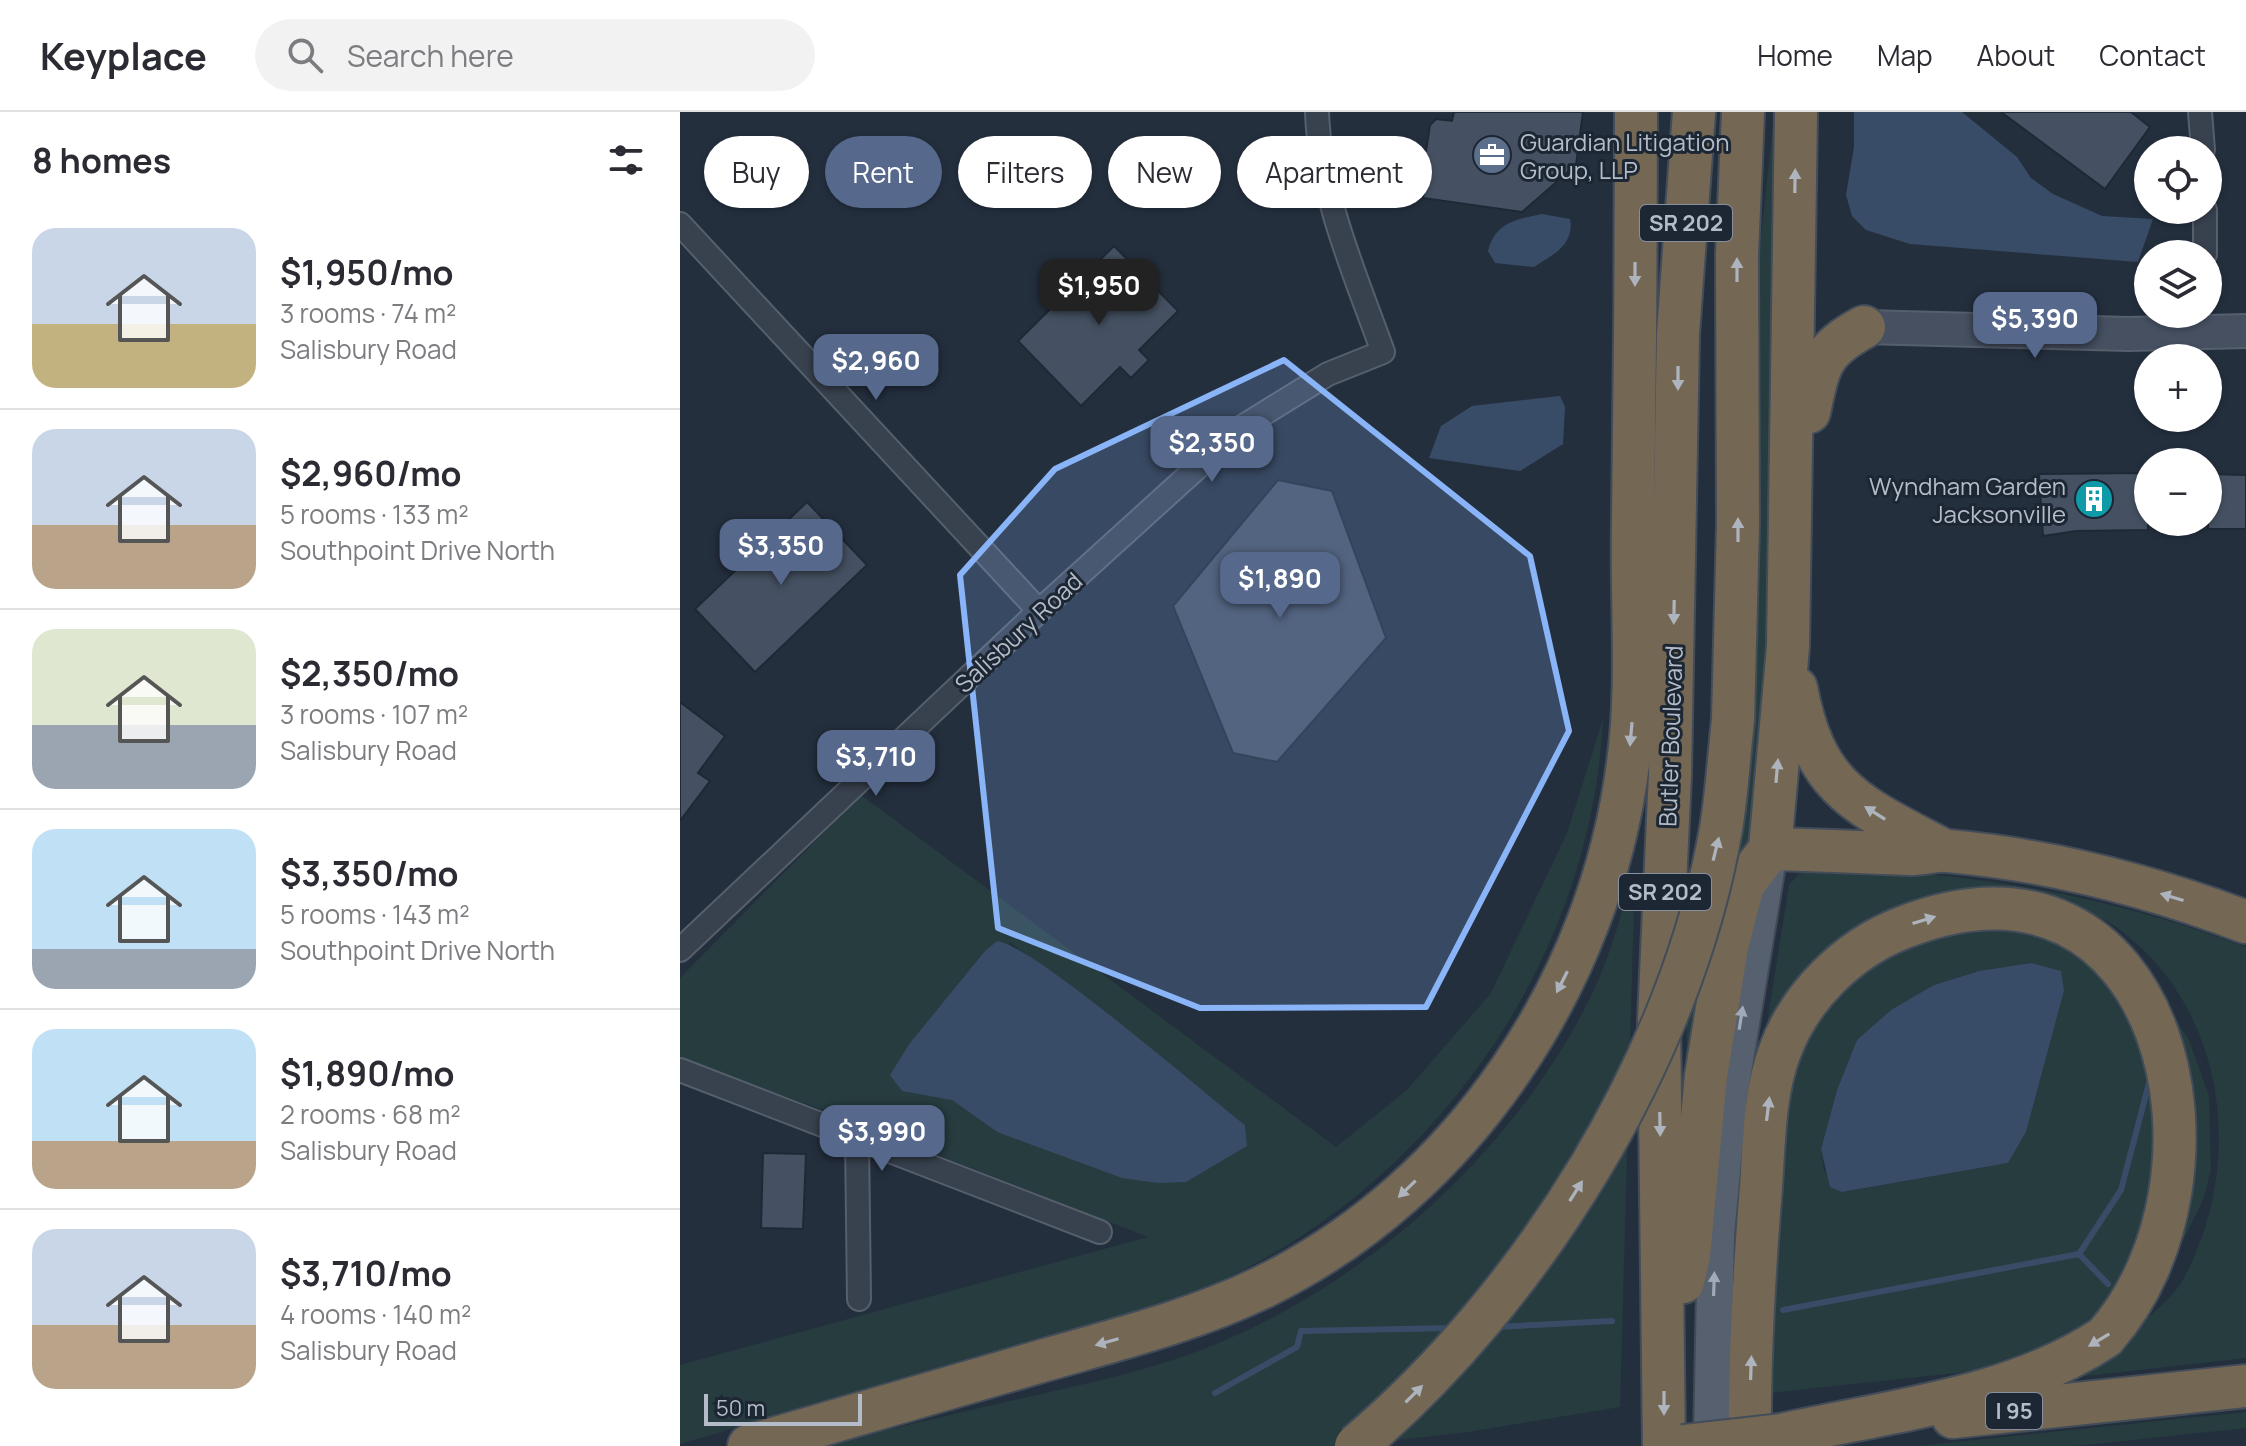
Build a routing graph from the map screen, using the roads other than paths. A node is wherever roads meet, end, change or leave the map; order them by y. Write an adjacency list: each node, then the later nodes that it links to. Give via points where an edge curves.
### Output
1 (1317, 112): 16 (street, Salisbury Road, via 1319,151 1336,224 1383,352 1328,374 1242,427)
2 (1636, 112): 18 (highway, one-way to 18)
3 (1694, 112): 14 (highway, Butler Boulevard / SR 202, one-way to 14, via 1678,334)
4 (1743, 112): 33 (highway, one-way to 4, bridge, via 1449,1358 1518,1276 1578,1190 1648,1057 1703,905 1721,829 1733,720)
5 (1796, 112): 9 (highway, one-way to 5)
6 (2200, 112): 7 (street)
7 (2202, 136)
8 (680, 224): 16 (street)
9 (1794, 258): 11 (highway, via 1822,308); 15 (highway)
10 (2222, 326): 13 (street)
11 (1864, 327): 12 (street, via 2129,334); 15 (highway, via 1823,357)
12 (2167, 328)
13 (2246, 331)
14 (1678, 422): 18 (highway); 29 (highway, Butler Boulevard / SR 202, one-way to 29, via 1659,1020)
15 (1793, 483): 17 (highway)
16 (1039, 611): 22 (street, Salisbury Road)
17 (1788, 647): 19 (highway, one-way to 17); 20 (highway, one-way to 17, via 1877,816 1830,777 1807,738)
18 (1636, 656): 32 (highway, one-way to 32, via 1625,789 1606,874 1582,941 1509,1072 1474,1118 1395,1200 1339,1245 1195,1316)
19 (1770, 849): 20 (highway); 29 (highway, via 1743,885 1727,947 1706,1076 1689,1255); 36 (main road, one-way to 19, via 1716,1234 1729,1096)
20 (1944, 851): 21 (highway, one-way to 20, via 2076,871)
21 (2246, 922)
22 (680, 950)
23 (2198, 1036): 31 (highway, one-way to 23, via 1755,1270 1769,1101 1779,1052 1800,1011 1837,968 1890,933 1920,921 1980,908 2035,910 2090,929 2138,960 2182,1008)
24 (680, 1070): 25 (street)
25 (857, 1138): 26 (street); 28 (street)
26 (1100, 1232)
27 (2198, 1237): 31 (highway, one-way to 31, via 2164,1288 2138,1313 2065,1359 1974,1392)
28 (859, 1299)
29 (1664, 1361): 34 (highway, SR 202, one-way to 34)
30 (2246, 1386): 31 (highway, I 95)
31 (1766, 1441): 35 (highway, I 95, bridge)
32 (749, 1446)
33 (1356, 1446)
34 (1664, 1446)
35 (1683, 1446)
36 (1712, 1446)

